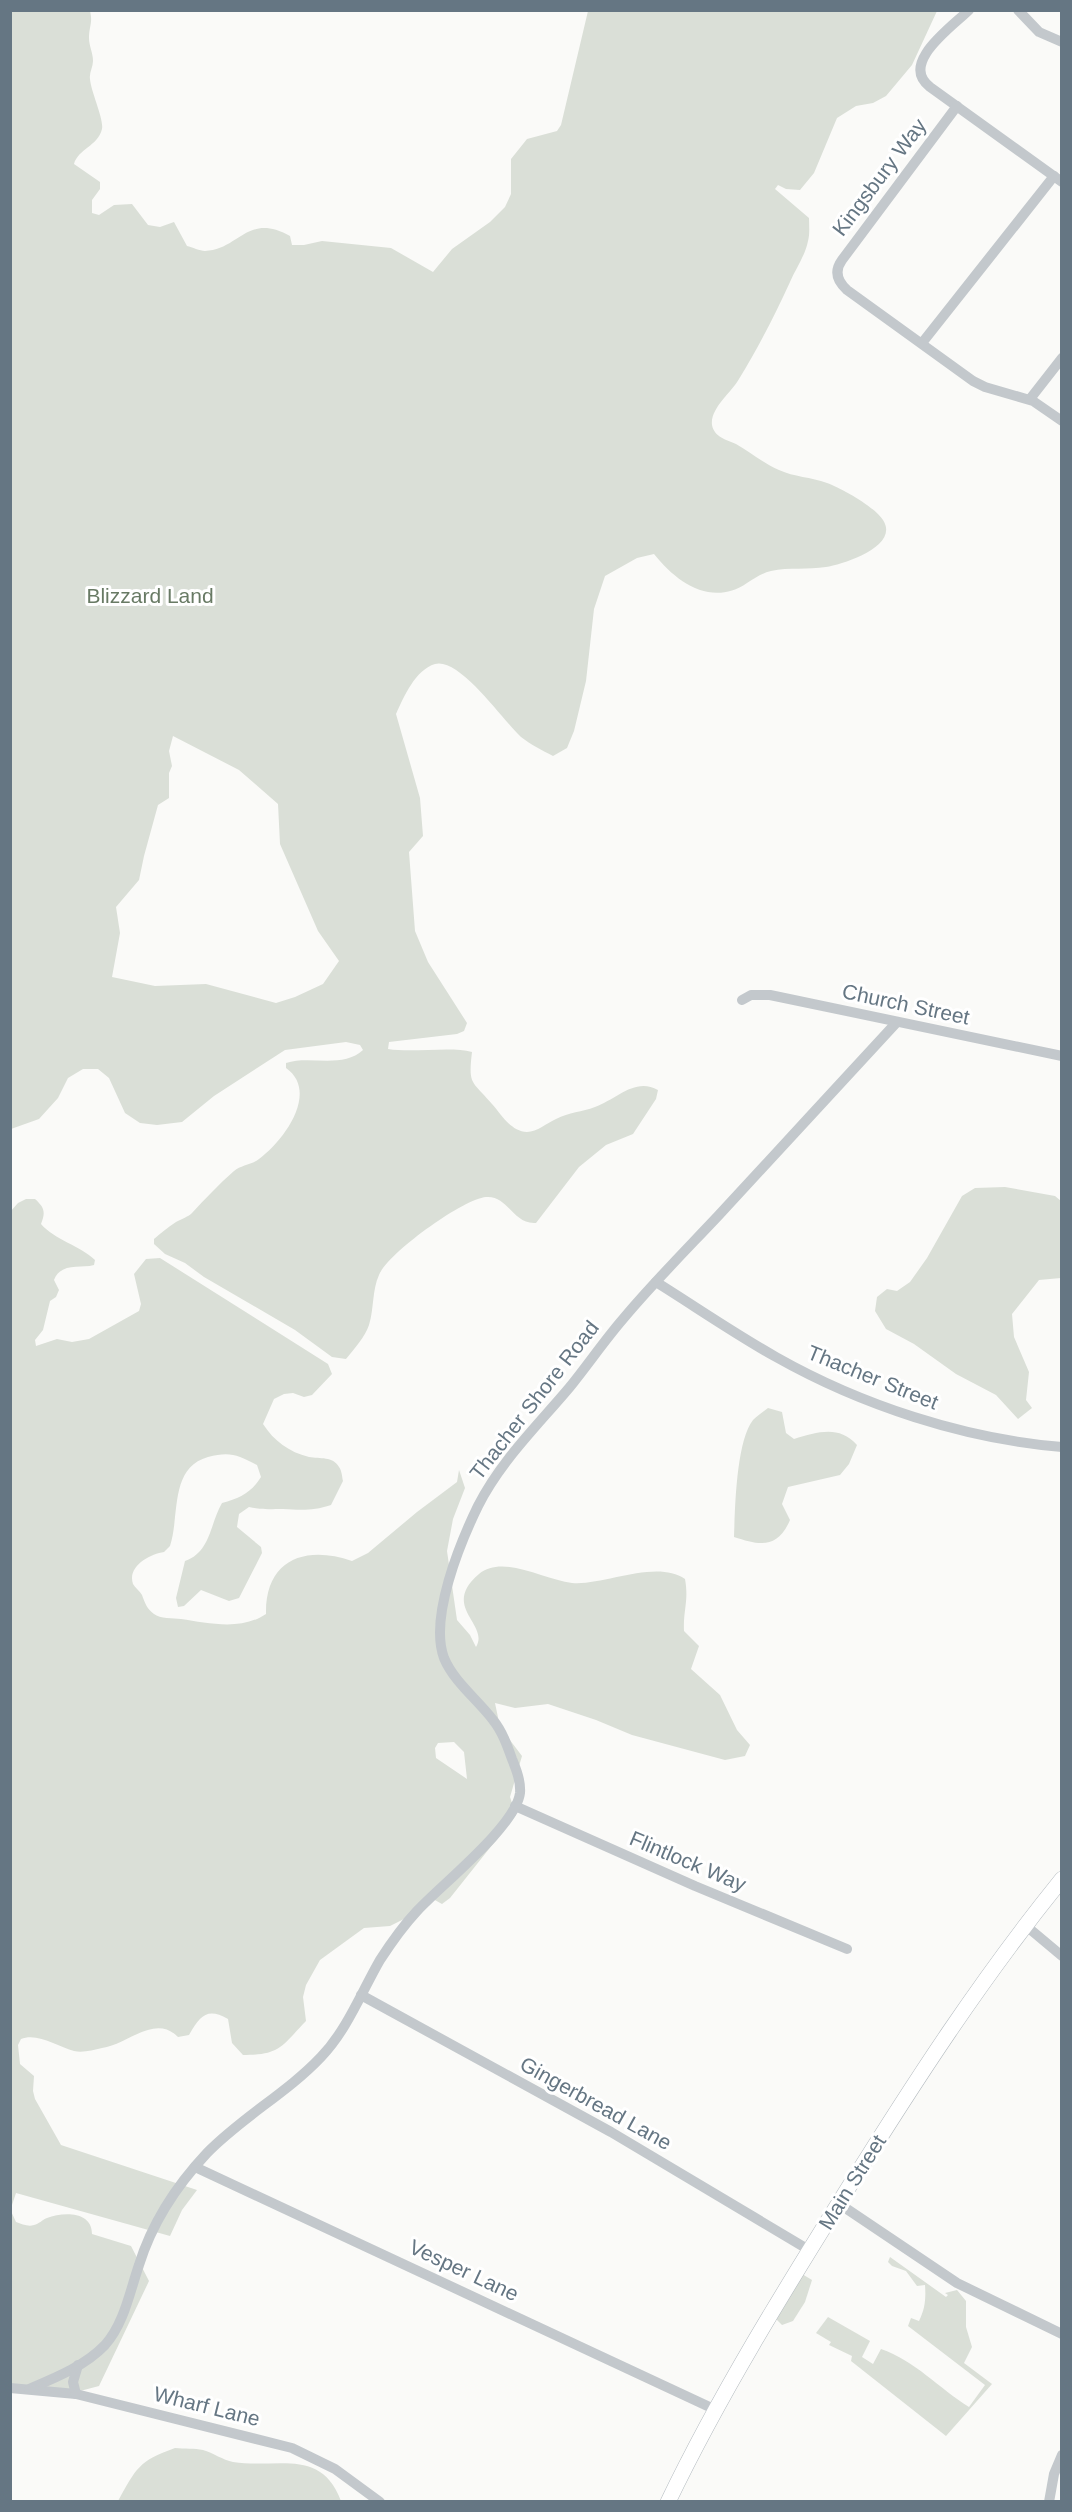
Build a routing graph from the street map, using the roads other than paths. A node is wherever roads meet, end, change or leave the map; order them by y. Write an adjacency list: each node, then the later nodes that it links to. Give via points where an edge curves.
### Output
1 (969, 10): 4 (street, via 926,51 920,70 924,83)
2 (1018, 10): 3 (street, via 1039,32)
3 (1062, 42)
4 (957, 106): 5 (street); 6 (street, Kingsbury Way, via 842,260 837,274 847,290)
5 (1058, 179): 6 (street)
6 (922, 343): 8 (street, via 977,383)
7 (1062, 358): 8 (street)
8 (1030, 399): 9 (street)
9 (1062, 421)
10 (742, 1000): 11 (street, Church Street, via 751,995 770,994)
11 (897, 1022): 12 (street, Church Street); 13 (street, Thacher Shore Road)
12 (1062, 1056)
13 (656, 1282): 14 (street, Thacher Street, via 776,1357 836,1388 948,1428); 15 (street, Thacher Shore Road, via 621,1320 488,1488 464,1540 446,1594 441,1627 443,1654 454,1675 502,1734 518,1775)
14 (1062, 1447)
15 (515, 1806): 18 (street, Flintlock Way); 20 (street, via 491,1837 404,1926)
16 (1062, 1879): 17 (main road, Main Street)
17 (1025, 1925): 19 (street); 22 (main road, Main Street, via 951,2027)
18 (847, 1949)
19 (1062, 1956)
20 (361, 1995): 21 (street, via 339,2035 319,2059 231,2130); 23 (street, Gingerbread Lane, via 604,2128)
21 (195, 2167): 25 (street, via 158,2220 111,2337); 29 (street, Vesper Lane)
22 (838, 2203): 23 (main road, Main Street); 24 (street, via 957,2283)
23 (809, 2250): 29 (main road, Main Street)
24 (1062, 2334)
25 (78, 2365): 27 (street); 28 (street, via 73,2382)
26 (10, 2388): 27 (street, Wharf Lane)
27 (29, 2389): 28 (street, Wharf Lane)
28 (76, 2394): 31 (street, Wharf Lane, via 292,2448 328,2464)
29 (716, 2410): 32 (main road, Main Street)
30 (1062, 2455): 33 (street)
31 (380, 2502)
32 (668, 2502)
33 (1049, 2502)

